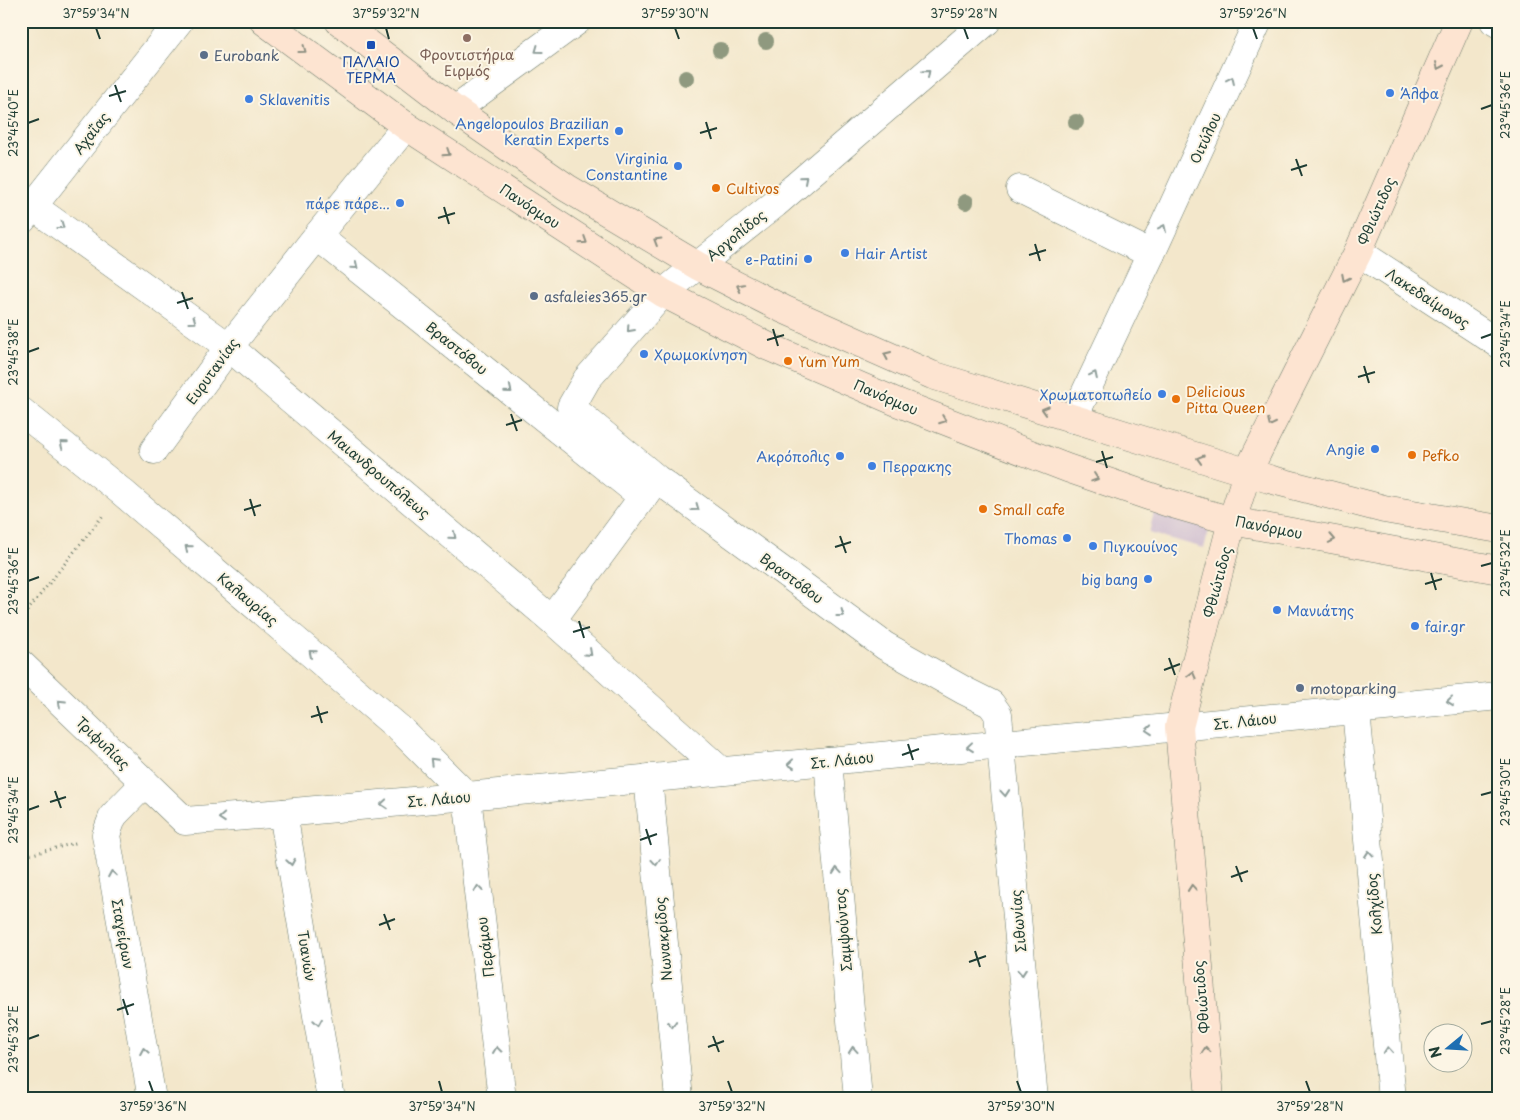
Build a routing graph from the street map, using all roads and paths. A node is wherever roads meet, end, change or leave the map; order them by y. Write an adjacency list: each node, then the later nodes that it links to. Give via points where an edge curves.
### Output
1 (264, 21): 11 (street, Πανόρμου, one-way to 11)
2 (338, 21): 10 (street)
3 (577, 21): 10 (street, one-way to 10)
4 (987, 21): 17 (street, Αργολίδος, one-way to 4)
5 (1258, 21): 16 (street, Οιτύλου, one-way to 5)
6 (1459, 21): 15 (street, Φθιώτιδος, one-way to 15)
7 (1494, 21): 9 (street)
8 (175, 23): 13 (street, Αχαΐας)
9 (1499, 24)
10 (455, 110): 17 (street, one-way to 10, via 567,188)
11 (406, 126): 14 (street, Ευρυτανίας); 18 (street, Πανόρμου, one-way to 18)
12 (1020, 189): 16 (street)
13 (25, 208): 20 (street, Μαιανδρουπόλεως, one-way to 20)
14 (316, 236): 20 (street, Ευρυτανίας); 26 (street, Βραστόβου, one-way to 26)
15 (1358, 252): 19 (street, Λακεδαίμονος); 25 (street, Φθιώτιδος, one-way to 25)
16 (1152, 254): 23 (street, Οιτύλου, one-way to 16)
17 (698, 266): 18 (street, Αργολίδος); 23 (street, one-way to 17, via 932,375 783,309)
18 (662, 293): 21 (street, Αργολίδος, one-way to 21, via 586,379); 28 (street, Πανόρμου, one-way to 28, via 769,347 899,403 1067,468)
19 (1499, 344)
20 (229, 347): 24 (street, Ευρυτανίας); 32 (street, Μαιανδρουπόλεως, one-way to 32)
21 (571, 406): 26 (street, Βραστόβου)
22 (21, 411): 27 (street, Καλαυρίας, one-way to 22)
23 (1073, 419): 25 (street, one-way to 23)
24 (154, 450)
25 (1247, 473): 28 (street, Φθιώτιδος); 29 (street, via 1384,509)
26 (650, 488): 32 (street); 37 (street, Βραστόβου, one-way to 37, via 885,646 991,704 998,714)
27 (122, 492): 31 (path); 42 (street, Καλαυρίας, one-way to 27, via 401,730)
28 (1232, 521): 30 (street, Πανόρμου, one-way to 30); 36 (street, Φθιώτιδος, one-way to 28)
29 (1499, 529)
30 (1499, 570)
31 (21, 619)
32 (552, 620): 39 (street, Μαιανδρουπόλεως, one-way to 39)
33 (21, 664): 41 (street, Τριφυλίας, one-way to 33)
34 (1499, 696): 35 (street, Στ. Λάιου, one-way to 35)
35 (1356, 710): 36 (street, Στ. Λάιου); 54 (street, Κολχίδος, one-way to 35)
36 (1179, 727): 37 (street, Στ. Λάιου, one-way to 37); 53 (street, Φθιώτιδος, one-way to 36)
37 (1001, 744): 38 (street, Στ. Λάιου, one-way to 38); 52 (street, Σιθωνίας, one-way to 52)
38 (828, 761): 39 (street, Στ. Λάιου, one-way to 39); 51 (street, Σαμψούντος, one-way to 38)
39 (721, 771): 40 (street, Στ. Λάιου)
40 (648, 778): 42 (street, Στ. Λάιου); 50 (street, Νωνακρίδος, one-way to 50)
41 (145, 782): 44 (street, Τριφυλίας); 45 (street, via 112,816)
42 (467, 796): 43 (street, Στ. Λάιου, one-way to 43); 49 (street, Περάμου, one-way to 42)
43 (283, 814): 44 (street, Στ. Λάιου, one-way to 44); 48 (street, Τυανών, one-way to 48)
44 (185, 821)
45 (106, 835): 46 (path); 47 (street, Σταγείρων, one-way to 45)
46 (21, 857)
47 (152, 1099)
48 (330, 1099)
49 (502, 1099)
50 (679, 1099)
51 (858, 1099)
52 (1034, 1099)
53 (1210, 1099)
54 (1392, 1099)

